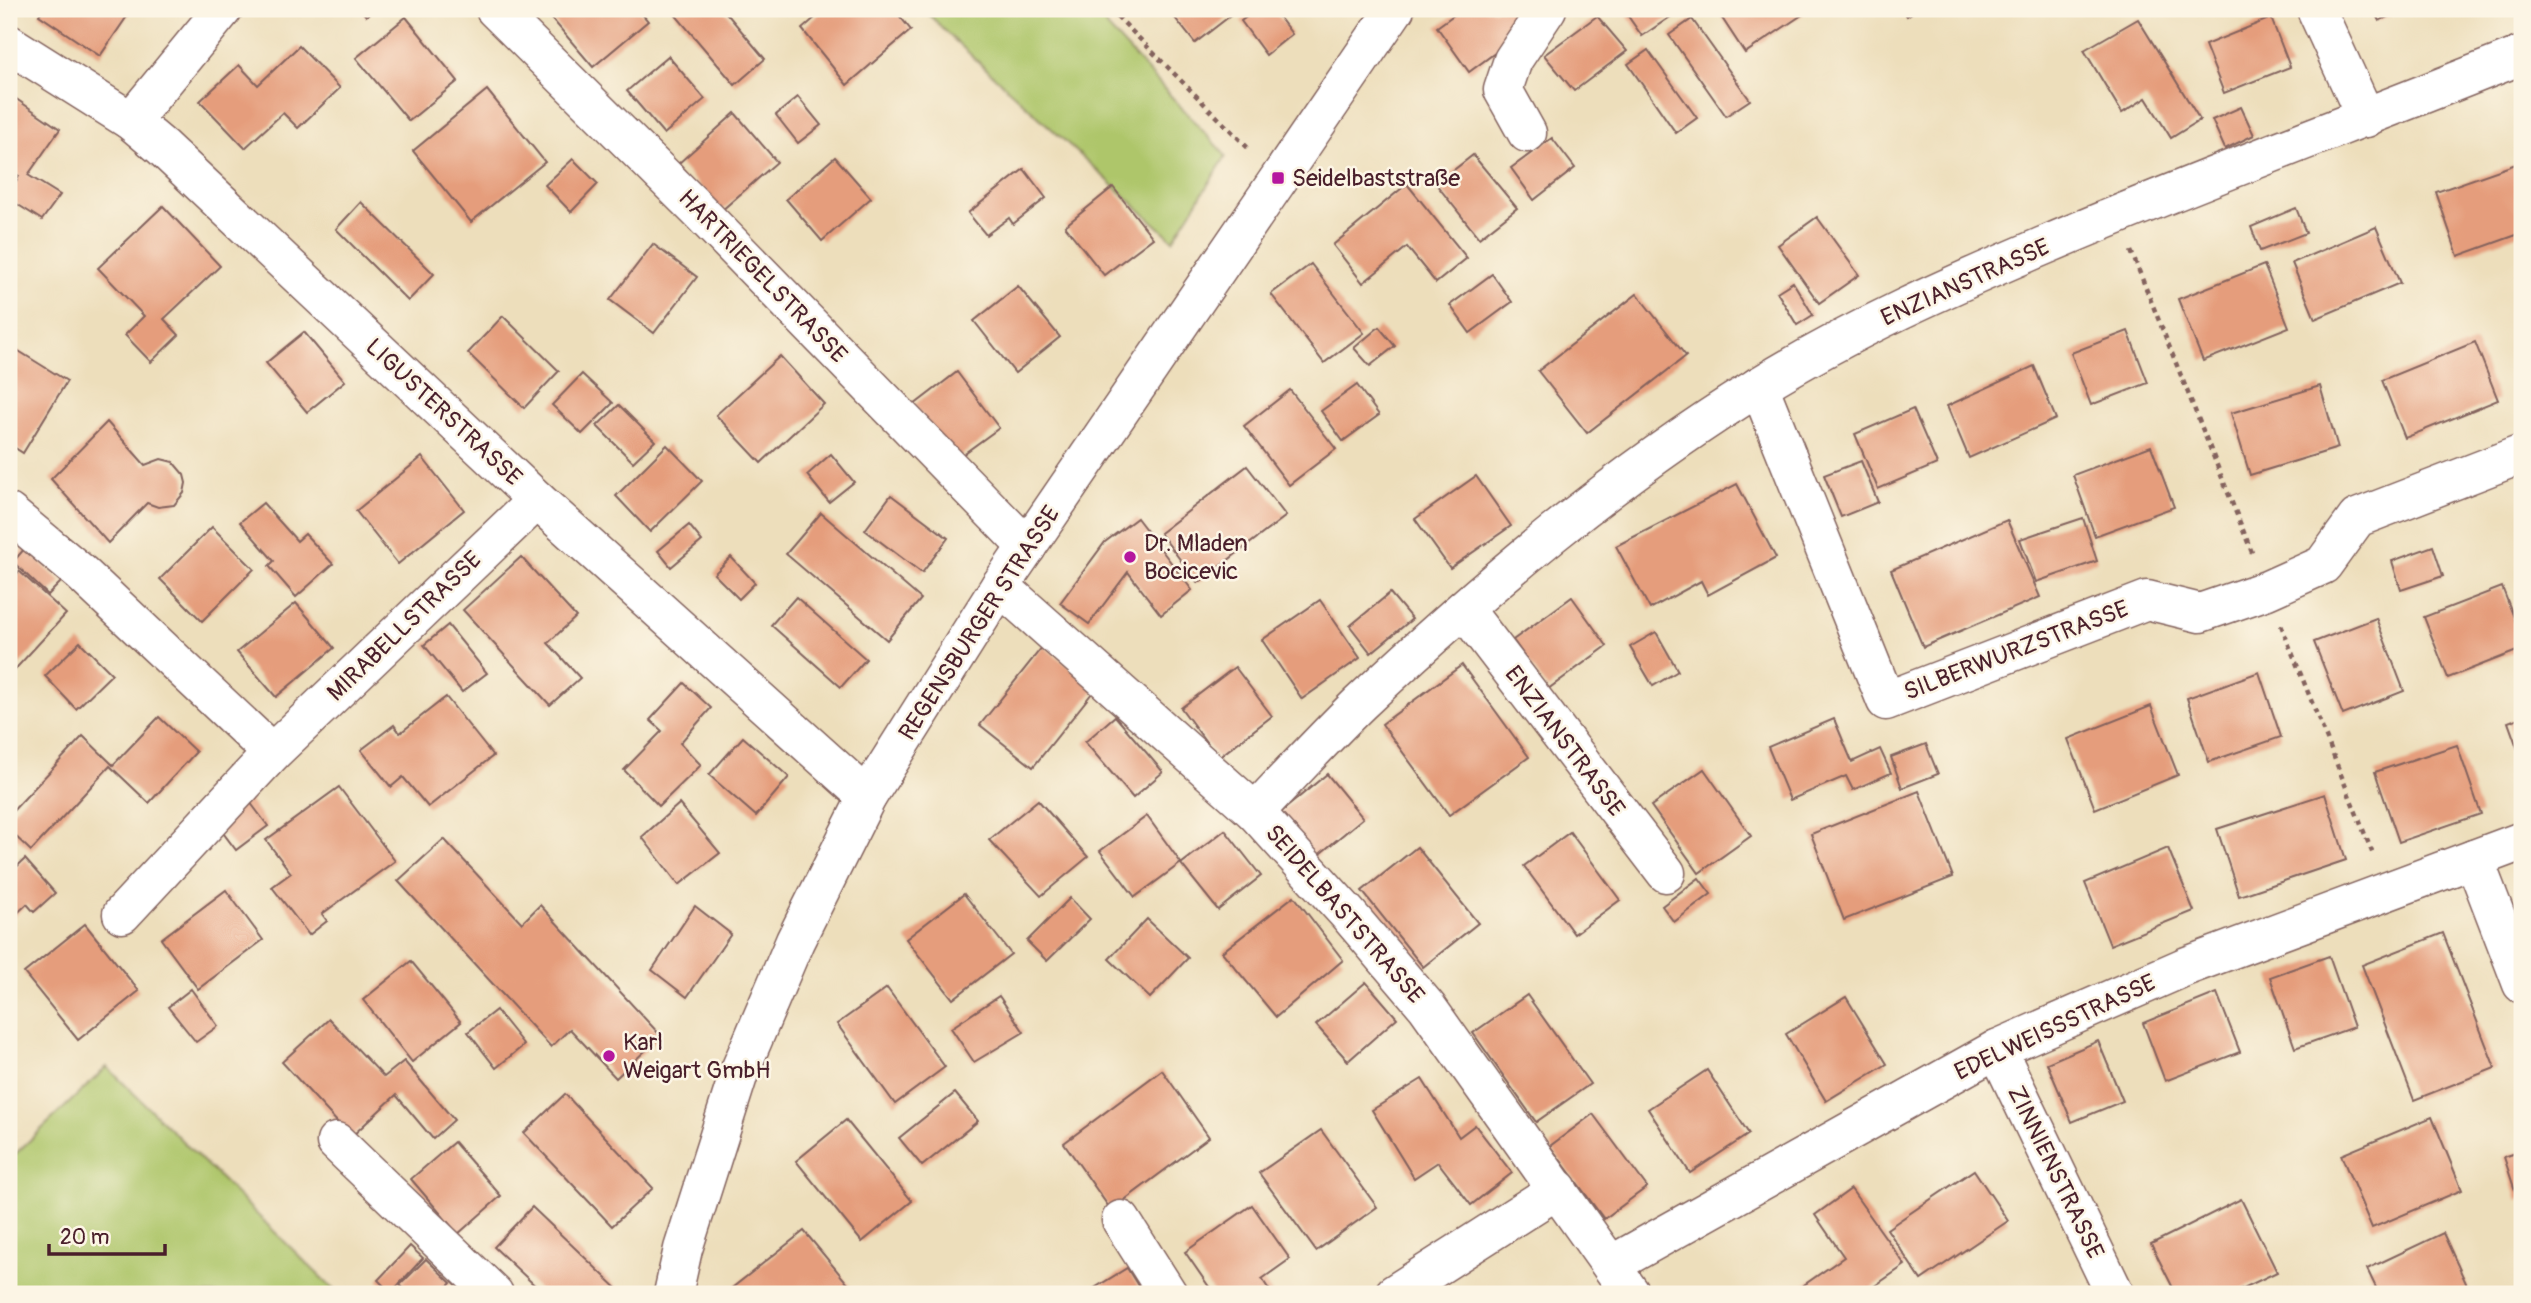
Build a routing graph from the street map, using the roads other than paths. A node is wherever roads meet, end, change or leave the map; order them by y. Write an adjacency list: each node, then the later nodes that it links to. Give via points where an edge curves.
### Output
1 (223, 9): 9 (street)
2 (495, 9): 15 (street, HARTRIEGELSTRASSE)
3 (1395, 9): 15 (street, REGENSBURGER STRASSE)
4 (1547, 9): 10 (street, via 1513,60 1503,90)
5 (2316, 9): 8 (street)
6 (9, 44): 9 (street, LIGUSTERSTRASSE)
7 (2522, 55): 8 (street, ENZIANSTRASSE)
8 (2366, 118): 11 (street, ENZIANSTRASSE, via 2001,264 1871,324)
9 (131, 121): 13 (street, LIGUSTERSTRASSE)
10 (1527, 133)
11 (1759, 386): 12 (street, SILBERWURZSTRASSE, via 1886,701 2147,600 2200,613 2267,590 2323,565 2357,518); 17 (street, ENZIANSTRASSE, via 1626,476)
12 (2522, 454)
13 (537, 500): 18 (street, MIRABELLSTRASSE); 19 (street, LIGUSTERSTRASSE)
14 (9, 513): 18 (street, via 81,573)
15 (1027, 547): 16 (street, REGENSBURGER STRASSE)
16 (1000, 586): 19 (street, REGENSBURGER STRASSE); 20 (street, SEIDELBASTSTRASSE)
17 (1464, 609): 20 (street, ENZIANSTRASSE, via 1357,707); 23 (street, ENZIANSTRASSE)
18 (272, 753): 24 (street, MIRABELLSTRASSE)
19 (867, 796): 32 (street, REGENSBURGER STRASSE, via 795,941 740,1070)
20 (1255, 812): 28 (street, SEIDELBASTSTRASSE, via 1427,1007)
21 (2522, 841): 22 (street, EDELWEISSSTRASSE)
22 (2474, 859): 25 (street); 26 (street, EDELWEISSSTRASSE, via 2187,965)
23 (1666, 873)
24 (122, 914)
25 (2522, 984)
26 (1997, 1049): 30 (street, EDELWEISSSTRASSE); 35 (street, ZINNIENSTRASSE)
27 (335, 1142): 31 (street)
28 (1558, 1189): 30 (street, SEIDELBASTSTRASSE); 34 (street)
29 (1121, 1220): 33 (street)
30 (1621, 1280)
31 (494, 1294)
32 (673, 1294)
33 (1168, 1294)
34 (1394, 1294)
35 (2115, 1294)

